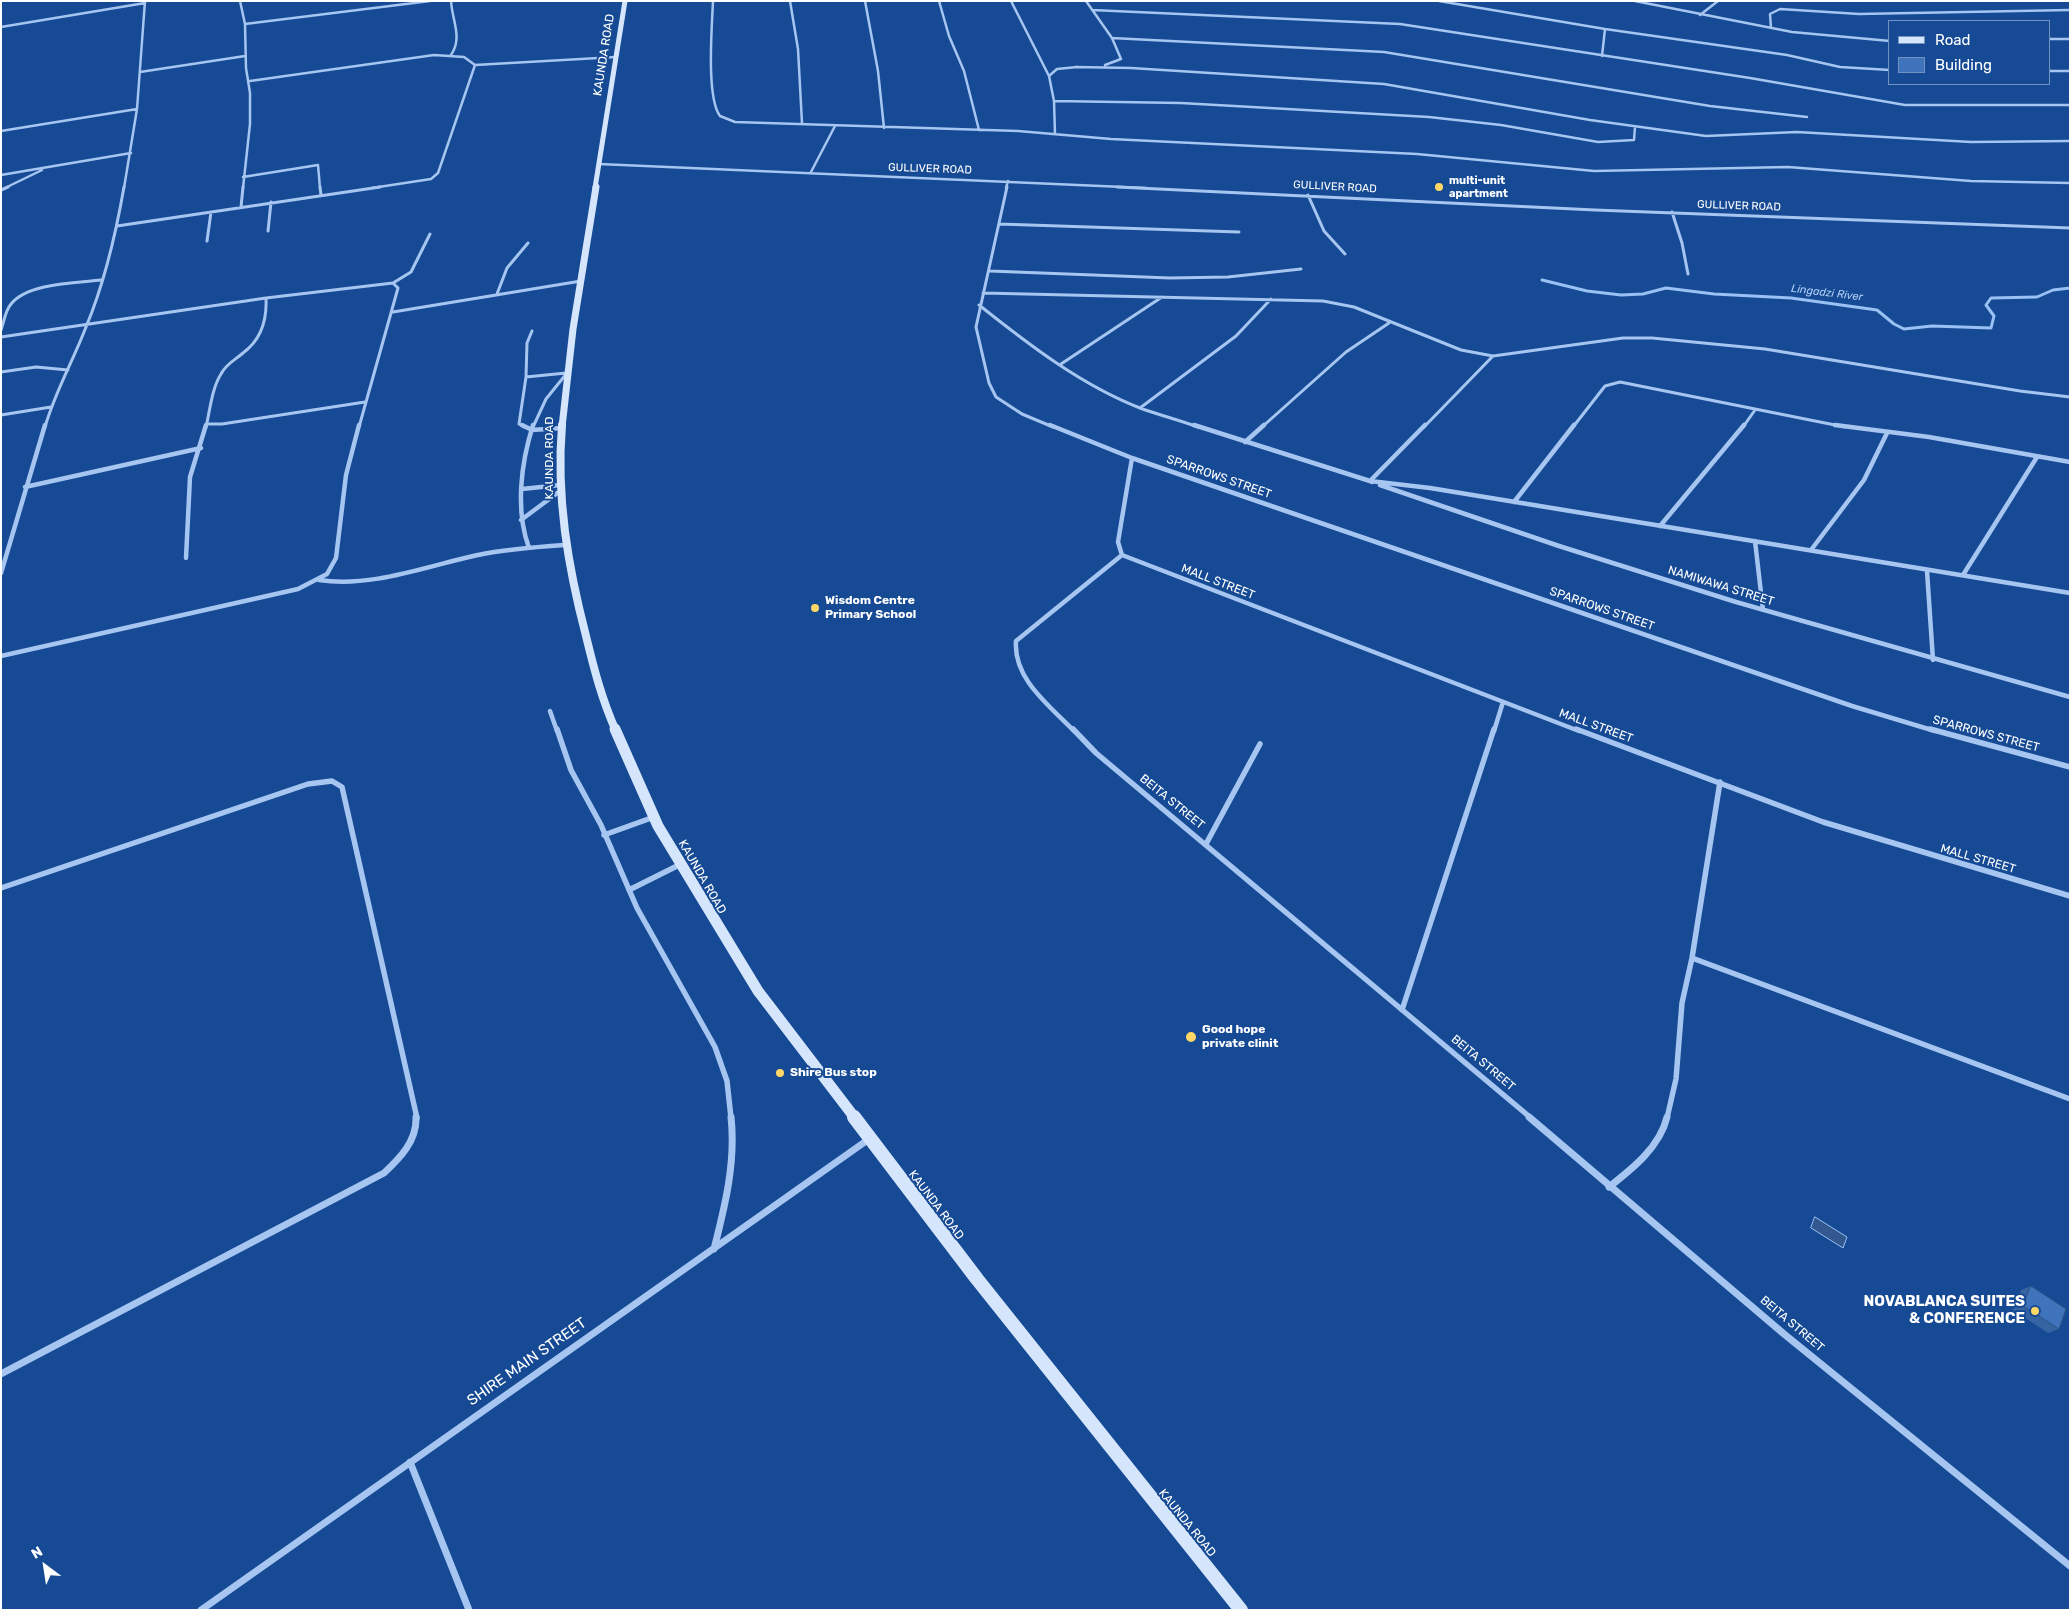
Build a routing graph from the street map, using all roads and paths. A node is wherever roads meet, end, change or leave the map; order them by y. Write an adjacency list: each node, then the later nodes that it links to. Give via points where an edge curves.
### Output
1 (240, 1): 19 (street)
2 (430, 1): 15 (street)
3 (451, 1): 27 (street, via 450,12 456,22 456,50)
4 (625, 1): 30 (main road, KAUNDA ROAD)
5 (713, 1): 43 (street, via 712,67 718,114 735,122)
6 (790, 1): 43 (street, via 798,49)
7 (865, 1): 46 (street)
8 (939, 1): 47 (street, via 964,71)
9 (1011, 1): 37 (street)
10 (1086, 1): 16 (street)
11 (1439, 1): 22 (street)
12 (1635, 1): 18 (street)
13 (1718, 1): 18 (street)
14 (145, 2): 20 (street); 36 (street)
15 (406, 3): 19 (street)
16 (1092, 10): 23 (street); 29 (street, via 1400,24)
17 (2070, 10): 21 (street, via 1859,14 1780,9 1770,14)
18 (1700, 15): 21 (street)
19 (245, 24): 28 (street)
20 (1, 28)
21 (1771, 28): 26 (street, via 1820,36)
22 (1604, 29): 29 (street); 33 (street, via 1782,54 1840,67)
23 (1112, 38): 32 (street, via 1120,59 1118,62); 42 (street, via 1384,52 1728,109)
24 (2070, 39): 25 (street)
25 (2051, 40)
26 (1888, 41)
27 (450, 55): 31 (street, via 464,57); 38 (street)
28 (245, 56): 36 (street); 38 (street)
29 (1602, 56): 40 (street, via 1905,105)
30 (616, 57): 31 (street); 52 (main road, KAUNDA ROAD)
31 (475, 65): 60 (street, via 438,173 431,179)
32 (1076, 67): 37 (street, via 1057,69); 45 (street, via 1384,84)
33 (1888, 70)
34 (2051, 71): 35 (street)
35 (2070, 71)
36 (140, 72): 41 (street)
37 (1049, 76): 39 (street)
38 (250, 81): 56 (street, via 250,124)
39 (1054, 101): 45 (street, via 1181,103 1429,117 1614,142 1634,140); 49 (street)
40 (2070, 105)
41 (137, 109): 48 (street); 51 (street)
42 (1807, 117)
43 (802, 123): 44 (street)
44 (835, 126): 46 (street); 54 (street)
45 (1635, 127): 50 (street, via 1706,136 1798,132 1971,142)
46 (884, 128): 47 (street)
47 (979, 130): 49 (street)
48 (1, 131)
49 (1055, 134): 58 (street, via 1417,154 1585,171 1788,167 1972,180)
50 (2070, 141)
51 (131, 153): 53 (street); 67 (street)
52 (599, 164): 54 (street, GULLIVER ROAD); 79 (main road, KAUNDA ROAD)
53 (54, 165): 55 (street); 59 (street)
54 (811, 172): 57 (street, GULLIVER ROAD)
55 (1, 176)
56 (243, 177): 60 (street, via 318,165); 63 (street)
57 (1008, 181): 61 (street, GULLIVER ROAD); 66 (street, SPARROWS STREET)
58 (2070, 183)
59 (1, 190)
60 (321, 195): 62 (street)
61 (1308, 195): 65 (street, GULLIVER ROAD); 74 (street, via 1324,230)
62 (271, 202): 63 (street); 69 (street)
63 (241, 207): 64 (street)
64 (211, 212): 67 (street); 72 (street)
65 (1672, 212): 68 (street, GULLIVER ROAD); 77 (street)
66 (999, 224): 70 (street); 76 (street, SPARROWS STREET)
67 (117, 226): 78 (street)
68 (2070, 228)
69 (268, 231)
70 (1239, 232)
71 (430, 234): 80 (street, via 411,272)
72 (207, 241)
73 (528, 243): 82 (street, via 507,268)
74 (1345, 254)
75 (1301, 269): 76 (street, via 1228,277 1170,278)
76 (990, 271): 81 (street, SPARROWS STREET)
77 (1688, 274)
78 (101, 280): 89 (street); 90 (street, via 46,288 18,298 10,305)
79 (581, 281): 82 (street); 97 (main road, KAUNDA ROAD)
80 (393, 283): 84 (street); 87 (street, via 398,288)
81 (983, 293): 83 (street); 86 (street, SPARROWS STREET)
82 (497, 294): 87 (street)
83 (1162, 297): 85 (street); 94 (street)
84 (266, 298): 89 (street); 105 (street, via 264,326 245,352 224,367)
85 (1271, 299): 88 (street, via 1342,304); 102 (street, via 1236,336)
86 (980, 305): 94 (street); 112 (street, SPARROWS STREET, via 976,327 978,344 996,397 1022,414)
87 (393, 312): 100 (street)
88 (1389, 323): 93 (street, via 1454,347); 109 (street, via 1346,352)
89 (87, 326): 92 (street); 95 (street)
90 (1, 330)
91 (532, 331): 98 (street)
92 (1, 337)
93 (1493, 356): 99 (street, via 1616,339 1652,338 1765,348); 114 (street)
94 (1061, 364): 102 (street, via 1093,386)
95 (68, 370): 96 (street, via 36,367); 101 (street)
96 (1, 372)
97 (567, 373): 98 (street); 106 (main road, KAUNDA ROAD); 107 (street, via 552,389)
98 (526, 378): 107 (street, via 519,424)
99 (2070, 397)
100 (365, 402): 105 (street); 130 (street, via 346,474 336,558)
101 (51, 407): 104 (street); 115 (street)
102 (1140, 408): 109 (street)
103 (1755, 410): 108 (street); 118 (street, via 1629,382 1608,384); 120 (street, via 1728,447)
104 (1, 415)
105 (207, 424): 110 (street)
106 (562, 428): 107 (street); 116 (main road, KAUNDA ROAD)
107 (532, 430): 117 (street, via 525,448)
108 (1887, 433): 111 (street, via 1929,437); 124 (street, via 1869,474)
109 (1245, 442): 114 (street)
110 (200, 448): 115 (street); 126 (street, via 190,476)
111 (2037, 457): 113 (street); 129 (street)
112 (1132, 458): 125 (street, via 1118,542); 139 (street, SPARROWS STREET, via 1860,709)
113 (2070, 462)
114 (1370, 481): 118 (street); 132 (street, NAMIWAWA STREET, via 1559,546)
115 (26, 487): 128 (street)
116 (560, 488): 117 (street); 119 (street); 122 (main road, KAUNDA ROAD)
117 (522, 490): 119 (street)
118 (1514, 502): 120 (street)
119 (521, 520): 123 (street)
120 (1660, 526): 121 (street)
121 (1755, 541): 124 (street); 132 (street)
122 (566, 545): 123 (street); 141 (main road, KAUNDA ROAD, via 573,587 602,699)
123 (529, 548): 130 (street, via 343,582)
124 (1811, 550): 127 (street)
125 (1122, 555): 136 (street, MALL STREET); 143 (street, BEITA STREET, via 1016,641 1015,655 1034,689 1096,753)
126 (186, 558)
127 (1927, 571): 129 (street); 134 (street)
128 (1, 574)
129 (1963, 575): 131 (street)
130 (320, 580): 133 (street, via 298,590)
131 (2070, 593)
132 (1763, 610): 134 (street, NAMIWAWA STREET)
133 (1, 656)
134 (1933, 660): 135 (street, NAMIWAWA STREET)
135 (2070, 697)
136 (1503, 702): 140 (street, MALL STREET); 149 (street)
137 (550, 711): 142 (street, via 571,770)
138 (1260, 744): 143 (street)
139 (2070, 767)
140 (1720, 782): 147 (street, MALL STREET, via 1868,837); 148 (street)
141 (654, 817): 142 (street); 144 (main road, KAUNDA ROAD)
142 (604, 835): 146 (street)
143 (1206, 844): 149 (street, BEITA STREET)
144 (681, 864): 146 (street); 151 (main road, KAUNDA ROAD, via 758,991)
145 (1, 888): 154 (street, via 308,784 332,781 342,787 417,1119 413,1140 384,1173)
146 (630, 890): 153 (street, via 715,1047 727,1081 733,1138 727,1198)
147 (2070, 896)
148 (1692, 958): 150 (street); 152 (street, via 1682,1003 1676,1079 1665,1126 1639,1164)
149 (1402, 1010): 152 (street, BEITA STREET)
150 (2070, 1099)
151 (870, 1138): 153 (street, SHIRE MAIN STREET); 159 (main road, KAUNDA ROAD, via 976,1279)
152 (1609, 1187): 156 (street, BEITA STREET)
153 (713, 1250): 155 (street, SHIRE MAIN STREET)
154 (1, 1374)
155 (410, 1462): 157 (street, SHIRE MAIN STREET); 158 (street)
156 (2070, 1566)
157 (201, 1610)
158 (469, 1610)
159 (1241, 1610)

